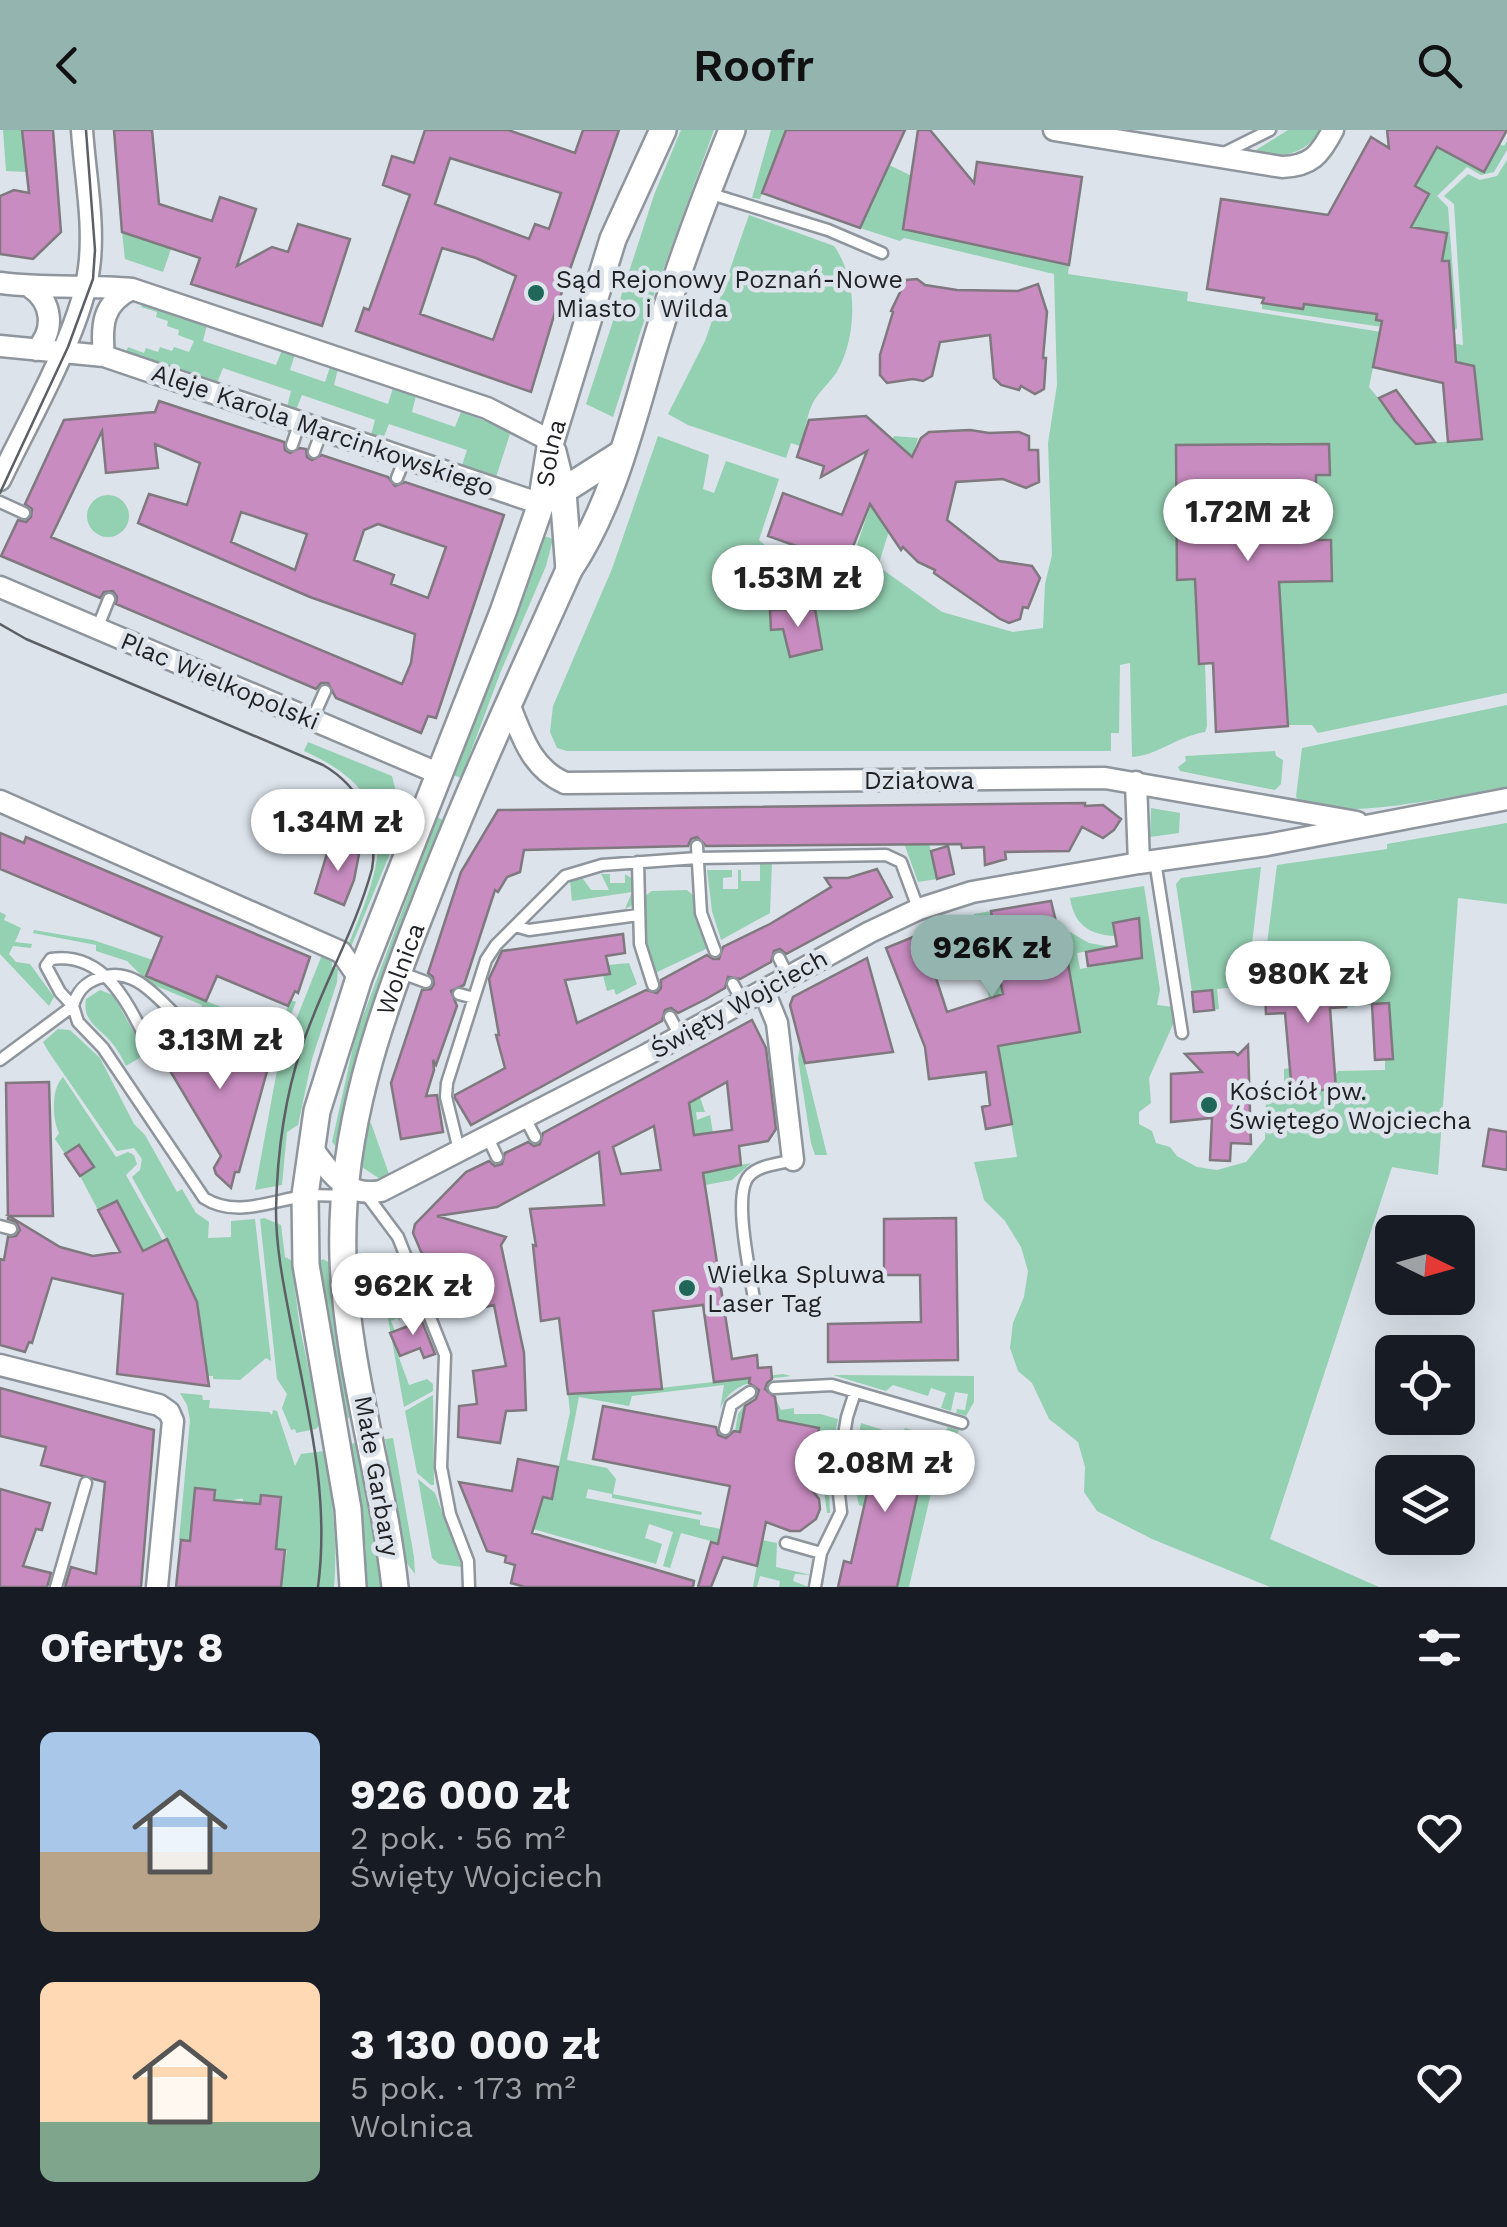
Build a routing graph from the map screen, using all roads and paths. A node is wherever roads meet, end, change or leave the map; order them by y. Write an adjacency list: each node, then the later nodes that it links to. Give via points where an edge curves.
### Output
1 (82, 130): 11 (street)
2 (663, 130): 20 (street, Solna, via 613,239)
3 (732, 130): 8 (street)
4 (1054, 130): 7 (street)
5 (1270, 130): 7 (lane)
6 (1333, 130): 7 (street, via 1319,156 1303,167)
7 (1218, 156)
8 (707, 192): 9 (lane); 23 (street)
9 (882, 252)
10 (0, 283): 12 (street)
11 (86, 285): 12 (street); 13 (street); 16 (street)
12 (30, 287): 15 (street, via 49,318)
13 (132, 289): 17 (street, via 104,314); 20 (street, via 487,408)
14 (0, 346): 15 (street, Aleje Karola Marcinkowskiego)
15 (36, 350): 16 (street, Aleje Karola Marcinkowskiego)
16 (61, 352): 17 (street, Aleje Karola Marcinkowskiego); 26 (street)
17 (104, 356): 18 (street, Aleje Karola Marcinkowskiego)
18 (300, 420): 19 (street, Aleje Karola Marcinkowskiego); 21 (lane)
19 (323, 428): 22 (lane); 24 (street, Aleje Karola Marcinkowskiego)
20 (551, 441): 27 (street)
21 (292, 445)
22 (314, 452)
23 (619, 455): 27 (street); 30 (street, via 591,537)
24 (405, 456): 25 (lane); 27 (street, Aleje Karola Marcinkowskiego)
25 (397, 478)
26 (0, 480)
27 (552, 498): 30 (street); 37 (street, Solna)
28 (0, 502): 29 (lane)
29 (24, 512)
30 (569, 570): 35 (street)
31 (0, 587): 33 (street, Plac Wielkopolski)
32 (109, 599): 33 (lane)
33 (97, 629): 36 (street, Plac Wielkopolski)
34 (324, 691): 36 (lane)
35 (509, 704): 38 (street, Działowa, via 532,757 565,783); 49 (street, Wolnica)
36 (312, 720): 37 (street, Plac Wielkopolski)
37 (440, 774): 51 (street, Wolnica)
38 (1136, 782): 41 (street, Działowa); 44 (street)
39 (1507, 799): 41 (street, Święty Wojciech)
40 (0, 801): 51 (street, via 341,952)
41 (1369, 824): 44 (street, Święty Wojciech)
42 (698, 852): 43 (lane); 45 (lane, via 894,857); 48 (lane, via 701,912)
43 (638, 862): 46 (lane); 47 (lane, via 566,876)
44 (1147, 862): 45 (street, Święty Wojciech, via 972,892); 60 (lane)
45 (919, 909): 55 (street, Święty Wojciech, via 784,968)
46 (638, 914): 47 (lane, via 529,930); 54 (lane, via 642,960)
47 (514, 926): 57 (lane, via 486,960)
48 (715, 951)
49 (397, 972): 52 (lane); 67 (street, Wolnica, via 365,1072)
50 (104, 976): 59 (lane, via 82,987); 59 (lane, via 82,962 50,960 49,975); 61 (lane, via 128,976 198,1032); 62 (lane, via 121,991)
51 (359, 978): 64 (street, Wolnica)
52 (426, 982)
53 (732, 984): 58 (lane)
54 (653, 985)
55 (764, 991): 58 (street, Święty Wojciech); 66 (street, via 776,1024)
56 (460, 994): 57 (lane)
57 (474, 998): 65 (lane, via 447,1083)
58 (743, 1003): 65 (street, Święty Wojciech, via 676,1027 648,1060 573,1086 530,1128 492,1147)
59 (73, 1006): 63 (lane); 68 (lane, via 204,1198 224,1208)
60 (1182, 1033)
61 (246, 1047)
62 (152, 1051)
63 (0, 1060)
64 (310, 1145): 67 (street); 68 (street, Wolnica)
65 (459, 1151): 67 (street, Święty Wojciech, via 381,1191)
66 (793, 1160): 69 (lane, via 754,1171 744,1184)
67 (352, 1192): 68 (lane); 82 (street, Małe Garbary, via 342,1260 346,1302); 83 (lane, via 398,1237 445,1355 441,1468)
68 (305, 1196): 81 (street, Małe Garbary, via 308,1280 348,1509)
69 (754, 1300)
70 (0, 1366): 80 (street, via 57,1371 169,1412)
71 (774, 1388): 73 (lane, via 832,1385)
72 (750, 1392): 75 (lane, via 732,1406)
73 (855, 1392): 74 (lane); 78 (lane, via 837,1476 841,1512)
74 (962, 1423)
75 (726, 1429)
76 (86, 1483): 79 (lane)
77 (786, 1543): 78 (lane)
78 (821, 1552): 84 (lane)
79 (56, 1587)
80 (157, 1587)
81 (354, 1587)
82 (395, 1587)
83 (469, 1587)
84 (816, 1587)

